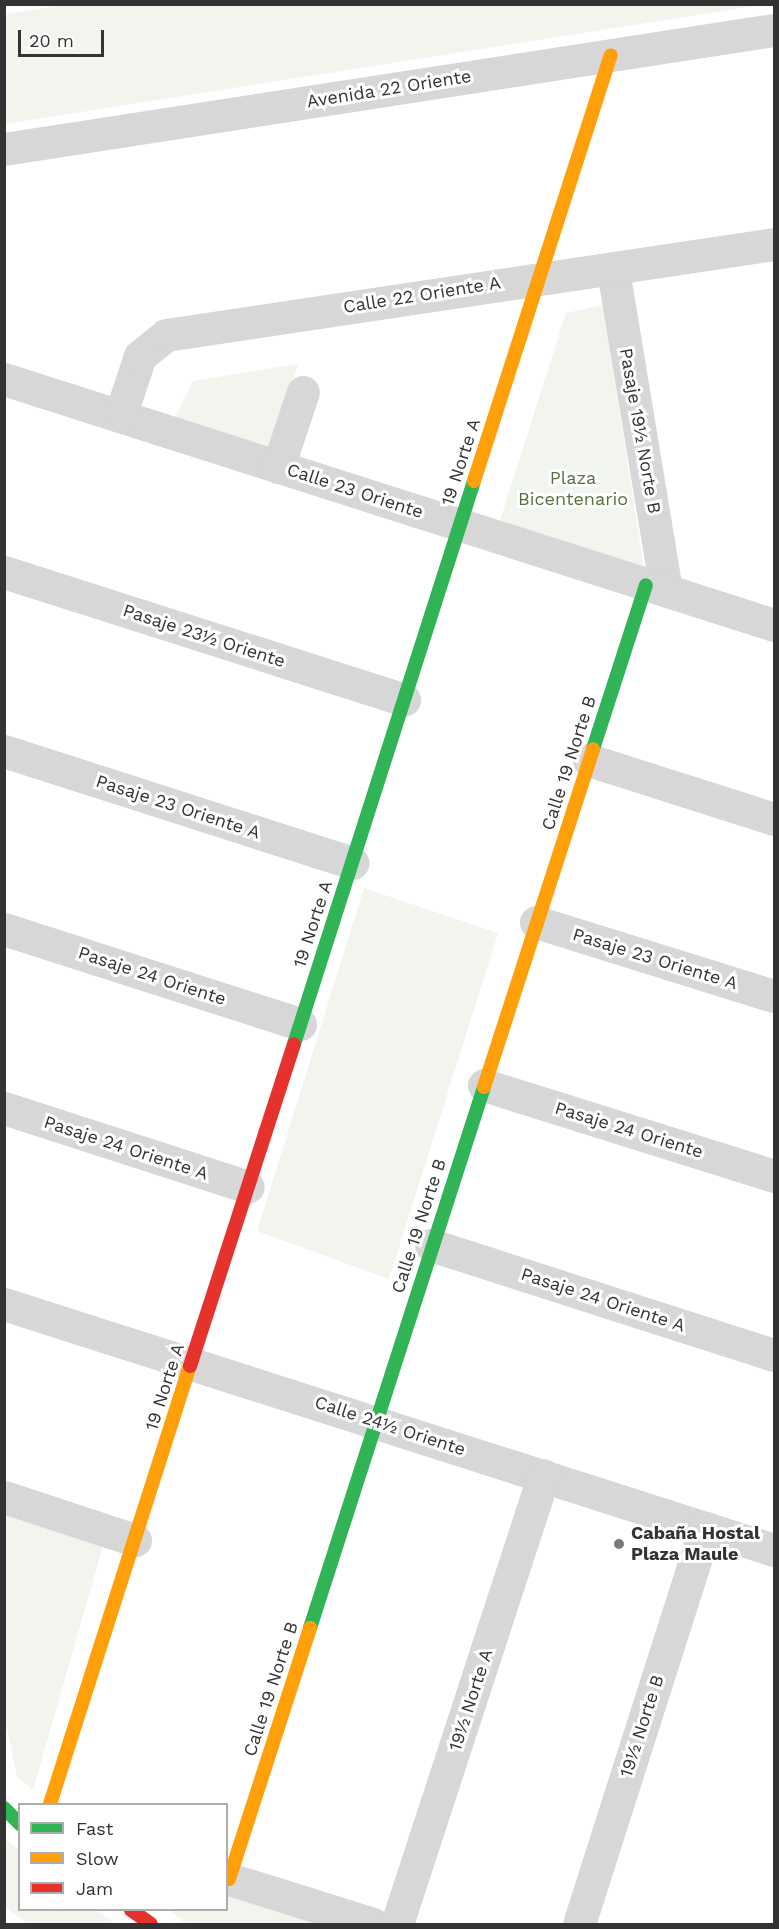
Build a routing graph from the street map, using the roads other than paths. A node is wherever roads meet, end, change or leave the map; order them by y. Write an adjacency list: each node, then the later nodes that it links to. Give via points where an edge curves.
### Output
1 (774, 30): 2 (street, Avenida 22 Oriente)
2 (611, 55): 3 (street, Avenida 22 Oriente); 6 (street, 19 Norte A)
3 (4, 149)
4 (774, 244): 5 (street, Calle 22 Oriente A)
5 (613, 270): 6 (street, Calle 22 Oriente A); 13 (street, Pasaje 19½ Norte B)
6 (538, 283): 9 (street, Calle 22 Oriente A, via 514,281 166,336 140,356); 11 (street, 19 Norte A)
7 (4, 379): 9 (street, Calle 23 Oriente)
8 (303, 392): 10 (street)
9 (120, 416): 10 (street, Calle 23 Oriente)
10 (278, 467): 11 (street, Calle 23 Oriente)
11 (460, 525): 13 (street, Calle 23 Oriente); 15 (street, 19 Norte A)
12 (4, 572): 15 (street, Pasaje 23½ Oriente)
13 (656, 588): 14 (street, Calle 23 Oriente); 17 (street, Calle 19 Norte B)
14 (774, 626)
15 (404, 699): 19 (street, 19 Norte A)
16 (4, 751): 19 (street, Pasaje 23 Oriente A)
17 (589, 760): 18 (street); 20 (street, Calle 19 Norte B)
18 (774, 819)
19 (352, 863): 23 (street, 19 Norte A)
20 (536, 922): 22 (street, Pasaje 23 Oriente A); 24 (street, Calle 19 Norte B)
21 (4, 929): 23 (street, Pasaje 24 Oriente)
22 (774, 996)
23 (300, 1024): 27 (street, 19 Norte A)
24 (484, 1084): 26 (street, Pasaje 24 Oriente); 28 (street, Calle 19 Norte B)
25 (4, 1108): 27 (street, Pasaje 24 Oriente A)
26 (774, 1176)
27 (248, 1187): 31 (street, 19 Norte A)
28 (431, 1245): 30 (street, Pasaje 24 Oriente A); 32 (street, Calle 19 Norte B)
29 (4, 1304): 31 (street, Calle 24½ Oriente)
30 (774, 1355)
31 (192, 1363): 32 (street, Calle 24½ Oriente); 36 (street, 19 Norte A)
32 (374, 1421): 33 (street, Calle 24½ Oriente); 41 (street, Calle 19 Norte B)
33 (544, 1475): 35 (street, Calle 24½ Oriente); 45 (street, 19½ Norte A)
34 (4, 1497): 36 (street)
35 (705, 1527): 37 (street, Calle 24½ Oriente); 46 (street, 19½ Norte B)
36 (135, 1540): 38 (street, 19 Norte A)
37 (774, 1550)
38 (50, 1803)
39 (4, 1808): 40 (street)
40 (18, 1822)
41 (228, 1878): 44 (street)
42 (132, 1911): 43 (street)
43 (151, 1924)
44 (373, 1924)
45 (397, 1924)
46 (579, 1924)

